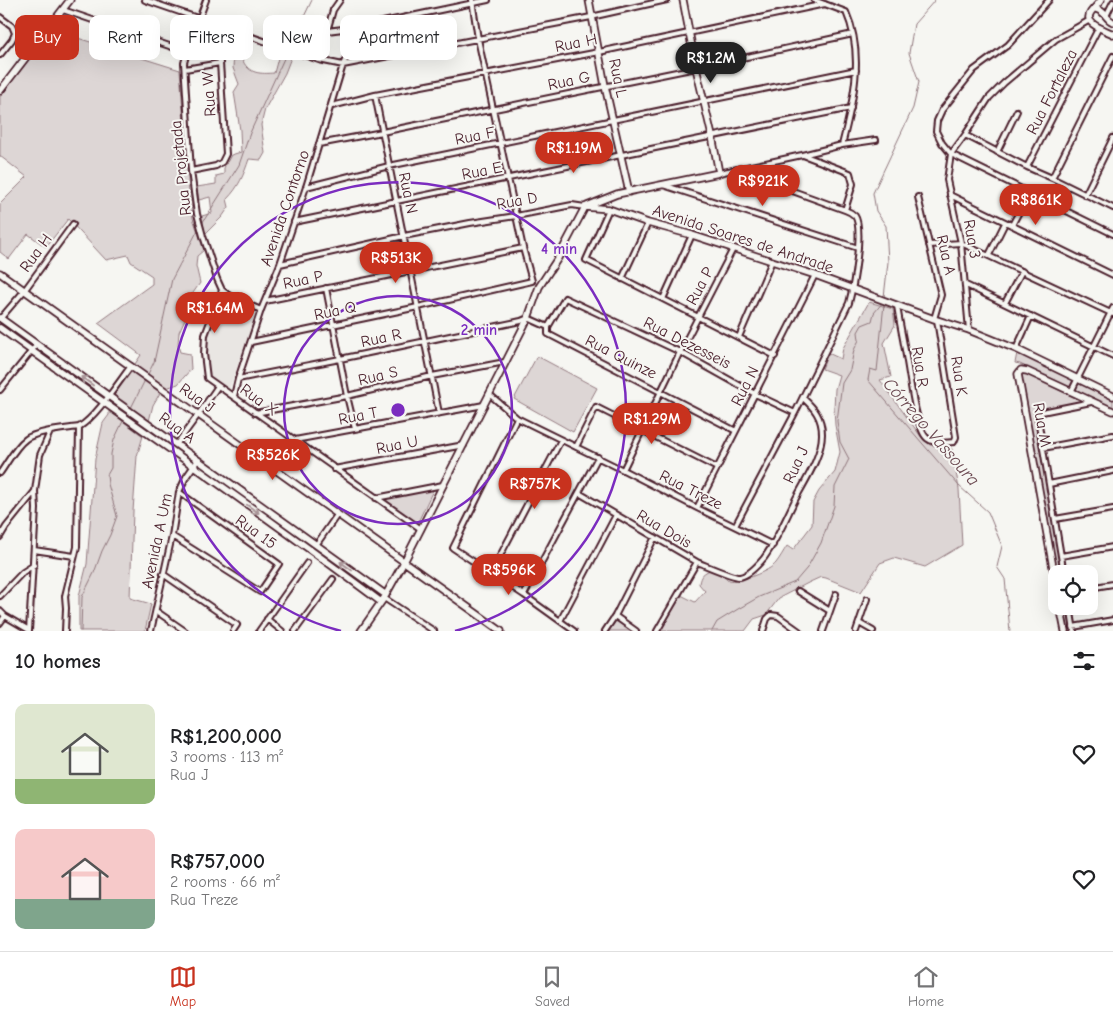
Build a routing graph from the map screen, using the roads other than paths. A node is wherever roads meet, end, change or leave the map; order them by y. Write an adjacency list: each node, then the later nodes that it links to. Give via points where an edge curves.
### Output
1 (70, 0): 17 (street)
2 (145, 0): 12 (street)
3 (206, 0): 20 (street, Rua Projetada)
4 (340, 0): 24 (street)
5 (488, 0): 13 (street)
6 (588, 0): 23 (street, Rua L)
7 (667, 0): 23 (street)
8 (683, 0): 28 (street)
9 (814, 0): 15 (street)
10 (1049, 0): 63 (street, via 1008,45 974,70 942,110 936,131)
11 (1102, 0): 16 (street); 18 (street)
12 (152, 1): 19 (street)
13 (472, 2): 21 (street); 31 (street)
14 (1113, 2): 18 (street)
15 (826, 4): 28 (street, Rua H); 29 (street, via 846,12)
16 (1096, 9): 18 (street); 25 (street, via 1089,16)
17 (63, 10): 32 (street); 46 (street)
18 (1105, 14): 26 (street)
19 (192, 15)
20 (201, 15)
21 (413, 15)
22 (0, 17): 34 (street, via 12,26 15,33)
23 (591, 17): 31 (street); 33 (street, Rua L)
24 (330, 20)
25 (1090, 20): 27 (street); 55 (street, via 1056,39 1004,83 989,98)
26 (1113, 22)
27 (1099, 27): 30 (street); 67 (street, Rua Fortaleza)
28 (690, 32): 33 (street, Rua H); 41 (street)
29 (853, 34): 41 (street, Rua G); 43 (street)
30 (1113, 34)
31 (478, 39): 40 (street); 44 (street)
32 (170, 46)
33 (598, 52): 44 (street, Rua H); 45 (street, Rua L)
34 (0, 55)
35 (1113, 56): 72 (street)
36 (185, 60): 42 (street, Rua Projetada)
37 (318, 60): 40 (street)
38 (346, 60): 40 (street, Avenida Contorno)
39 (220, 62): 42 (street); 69 (street, Rua W, via 226,154 216,166)
40 (344, 65): 49 (street, Avenida Contorno)
41 (696, 68): 45 (street, Rua G); 48 (street)
42 (185, 69): 69 (street, Rua Projetada)
43 (856, 70): 48 (street, Rua F); 50 (street)
44 (486, 74): 47 (street, Rua H); 51 (street)
45 (605, 86): 51 (street, Rua G); 53 (street, Rua L)
46 (0, 91)
47 (375, 95): 49 (street, Rua H); 54 (street, Rua N)
48 (705, 102): 53 (street, Rua F); 56 (street)
49 (332, 106): 59 (street, Avenida Contorno)
50 (851, 108): 56 (street, Rua E); 61 (street)
51 (494, 109): 54 (street, Rua G); 60 (street)
52 (1017, 111): 62 (street)
53 (613, 120): 60 (street, Rua F); 65 (street, Rua L)
54 (382, 132): 59 (street, Rua G); 66 (street, Rua N)
55 (966, 135): 62 (street); 63 (street)
56 (712, 136): 65 (street, Rua E); 70 (street)
57 (1113, 138): 78 (street)
58 (876, 140): 61 (street, Rua D)
59 (319, 144): 74 (street, Avenida Contorno)
60 (501, 144): 66 (street, Rua F); 71 (street)
61 (842, 145): 64 (street, Rua D)
62 (997, 152): 67 (street)
63 (951, 154): 76 (street); 77 (street, Rua 3, via 947,180)
64 (802, 155): 68 (street, Rua D); 84 (street, via 850,174 853,184)
65 (621, 156): 71 (street, Rua E); 75 (street, Rua L)
66 (389, 166): 74 (street, Rua F); 80 (street, Rua N)
67 (1027, 167): 72 (street)
68 (735, 170): 70 (street, Rua D); 84 (street)
69 (192, 171): 113 (street, Rua Projetada, via 198,220)
70 (719, 173): 73 (street, Rua D)
71 (509, 178): 80 (street, Rua E); 85 (street)
72 (1052, 178): 78 (street)
73 (662, 184): 75 (street, Rua D); 97 (street)
74 (306, 187): 86 (street, Avenida Contorno)
75 (629, 192): 81 (street, Rua D)
76 (1029, 193): 90 (street); 91 (street)
77 (950, 195): 87 (street); 94 (street, Rua 3)
78 (1085, 195): 82 (street)
79 (918, 198): 95 (street, Rua A)
80 (397, 200): 86 (street, Rua E); 93 (street, Rua N)
81 (585, 207): 83 (street, Avenida Soares de Andrade); 85 (street, Rua D, via 572,205); 110 (street)
82 (1113, 208)
83 (609, 209): 88 (street, Avenida Soares de Andrade); 107 (street, via 586,260)
84 (845, 210): 97 (street, via 855,216)
85 (516, 216): 93 (street, Rua D); 96 (street)
86 (294, 222): 101 (street, Avenida Contorno)
87 (1005, 222): 90 (street); 99 (street)
88 (648, 223): 92 (street, Avenida Soares de Andrade); 107 (street)
89 (73, 224): 114 (street, Rua H)
90 (1012, 225): 106 (street)
91 (1113, 234)
92 (692, 235): 98 (street, Avenida Soares de Andrade); 115 (street)
93 (404, 236): 101 (street, Rua D); 102 (street, Rua N)
94 (961, 243): 95 (street); 99 (street); 109 (street, Rua 3)
95 (929, 245): 127 (street, Rua A, via 941,295)
96 (523, 248): 102 (street, Rua P); 108 (street)
97 (858, 248): 112 (street)
98 (733, 249): 100 (street, Avenida Soares de Andrade); 123 (street, Rua P)
99 (990, 255): 103 (street)
100 (772, 261): 105 (street, Avenida Soares de Andrade); 132 (street)
101 (280, 264): 116 (street, Avenida Contorno)
102 (412, 271): 111 (street, Rua P); 119 (street, Rua N)
103 (1022, 271): 117 (street); 122 (street)
104 (0, 274): 114 (street, Rua J)
105 (815, 275): 112 (street, Avenida Soares de Andrade); 139 (street, Rua N)
106 (1113, 275)
107 (622, 279): 115 (street)
108 (532, 281): 110 (street); 119 (street, Rua Q)
109 (966, 285): 117 (street); 131 (street, Rua 3)
110 (539, 287): 125 (street)
111 (326, 288): 116 (street, Rua P); 128 (street)
112 (852, 289): 118 (street, Avenida Soares de Andrade); 156 (street, via 849,303)
113 (222, 290): 121 (street); 147 (street, Rua X, via 205,335 204,354 207,378)
114 (24, 291): 126 (street, Rua H); 143 (street, Rua J)
115 (663, 299): 123 (street)
116 (265, 301): 121 (street, Avenida Contorno)
117 (1005, 303): 124 (street)
118 (894, 304): 127 (street, Avenida Soares de Andrade); 172 (street, Rua R, via 911,395 922,432 928,439 938,442 954,442)
119 (418, 307): 128 (street, Rua Q); 133 (street, Rua N)
120 (1113, 308): 122 (street)
121 (262, 310): 134 (street, Avenida Contorno)
122 (1112, 314): 135 (street)
123 (698, 316): 132 (street); 138 (street, Rua P)
124 (1030, 316): 135 (street); 137 (street)
125 (528, 318): 129 (street); 133 (street, Rua R); 142 (street)
126 (0, 319): 157 (street, Rua A, one-way to 126)
127 (936, 320): 131 (street, Avenida Soares de Andrade); 172 (street, Rua K)
128 (334, 324): 134 (street, Rua Q); 141 (street)
129 (548, 327): 138 (street, Rua Dezesseis, via 566,298); 149 (street, Rua Quinze, via 548,334)
130 (1, 330): 136 (street, Rua A)
131 (969, 330): 137 (street, Avenida Soares de Andrade)
132 (739, 338): 139 (street)
133 (425, 341): 141 (street, Rua R); 144 (street, Rua N)
134 (251, 342): 145 (street, Avenida Contorno)
135 (1094, 346): 140 (street); 146 (street)
136 (32, 349): 148 (street); 157 (street, Rua A)
137 (1016, 349): 146 (street, Avenida Soares de Andrade)
138 (680, 352): 149 (street, Rua P); 152 (street, Rua Dezesseis)
139 (775, 356): 152 (street, Rua N)
140 (1113, 356)
141 (340, 359): 145 (street, Rua R); 154 (street)
142 (506, 362): 144 (street, Rua S); 151 (street)
143 (131, 366): 157 (street); 164 (street, Rua J)
144 (432, 376): 154 (street, Rua S); 162 (street, Rua N)
145 (238, 379): 153 (street, Avenida Contorno)
146 (1077, 379): 150 (street); 155 (street, Avenida Soares de Andrade)
147 (218, 386): 153 (street, Rua X); 164 (street)
148 (0, 390)
149 (660, 392): 168 (street, Rua P); 169 (street, Rua Quinze)
150 (1071, 392): 158 (street, Rua M); 218 (street, Rua M, via 1027,370 1018,374)
151 (489, 394): 159 (street); 165 (street, Rua Treze)
152 (755, 394): 163 (street, Rua Dezesseis); 169 (street, Rua N)
153 (234, 396): 161 (street, Rua X)
154 (347, 396): 161 (street, Rua S); 167 (street)
155 (1113, 396)
156 (803, 398): 163 (street); 208 (street, Rua J, via 814,408 821,422 820,446)
157 (106, 400): 166 (street); 173 (street, Rua A, via 130,411); 179 (street, Rua A)
158 (1091, 402): 160 (street, Rua M); 180 (street, Rua M, via 1037,413)
159 (484, 405): 162 (street, Rua T); 177 (street)
160 (1113, 411)
161 (255, 413): 174 (street, Rua X)
162 (439, 413): 167 (street, Rua T)
163 (796, 413): 202 (street)
164 (198, 415): 176 (street); 197 (street, Rua J)
165 (517, 418): 175 (street, Rua Treze); 220 (street, via 454,548)
166 (79, 427): 170 (street); 212 (street, via 77,547)
167 (355, 429): 174 (street, Rua T)
168 (642, 429): 178 (street, via 596,406); 184 (street); 186 (street, Rua P)
169 (736, 431): 184 (street, Rua N)
170 (50, 432): 188 (street, via 27,437); 191 (street, via 40,455)
171 (1113, 435): 180 (street)
172 (956, 437)
173 (169, 440): 176 (street, Rua A); 179 (street)
174 (295, 440): 185 (street, Rua X)
175 (561, 440): 178 (street, Rua Treze); 220 (street)
176 (176, 445): 182 (street, Rua A)
177 (464, 445): 185 (street, Rua U); 190 (street)
178 (576, 446): 181 (street, Rua Treze)
179 (165, 447): 183 (street, Rua A)
180 (1043, 448): 189 (street, Rua M)
181 (598, 457): 186 (street, Rua Treze); 193 (street)
182 (198, 460): 183 (street, Avenida A Um); 199 (street, Rua A)
183 (193, 467): 192 (street, Avenida A Um); 201 (street, Rua A, one-way to 201)
184 (717, 468): 195 (street, Rua N)
185 (334, 469): 194 (street, Rua X)
186 (623, 470): 195 (street, Rua Treze)
187 (1113, 471): 189 (street)
188 (0, 473)
189 (1049, 484): 200 (street, Rua M)
190 (443, 485): 194 (street); 203 (street)
191 (35, 491): 205 (street); 210 (street)
192 (179, 492): 204 (street, Avenida A Um); 204 (street, Rua 15, via 279,564 260,592)
193 (579, 493): 198 (street, Rua Dois); 228 (street)
194 (376, 498): 203 (street, Rua X)
195 (697, 508): 202 (street, Rua Treze)
196 (1113, 509): 200 (street)
197 (337, 515): 207 (street); 214 (street, Rua J)
198 (616, 515): 206 (street, Rua Dois); 241 (street)
199 (280, 519): 201 (street); 207 (street, Rua A)
200 (1055, 519): 213 (street, Rua M)
201 (276, 526): 211 (street, Rua A)
202 (735, 526): 208 (street, Rua Treze)
203 (420, 529): 214 (street)
204 (172, 536): 221 (street, Avenida A Um)
205 (0, 537)
206 (655, 537): 215 (street, Rua Dois); 238 (street)
207 (316, 545): 211 (street); 230 (street, Rua A, one-way to 207)
208 (773, 545): 222 (street, Rua J, via 763,559)
209 (1113, 547): 213 (street)
210 (34, 550): 212 (street); 217 (street)
211 (312, 551): 230 (street, Rua A)
212 (74, 556): 247 (street, via 65,596)
213 (1061, 556): 219 (street, Rua M)
214 (404, 562): 230 (street); 244 (street, Rua J)
215 (697, 562): 222 (street, Rua Dois); 260 (street)
216 (307, 563): 239 (street)
217 (34, 565): 229 (street, via 22,572); 246 (street)
218 (1053, 565)
219 (1062, 565)
220 (491, 573): 228 (street)
221 (163, 574): 233 (street, Avenida A Um); 250 (street, via 237,625)
222 (740, 577)
223 (334, 579): 253 (street)
224 (1113, 584): 225 (street)
225 (1098, 586)
226 (798, 591): 234 (street)
227 (836, 594): 234 (street)
228 (524, 595): 241 (street)
229 (0, 596)
230 (384, 598): 254 (street); 255 (street, Rua A)
231 (866, 599): 243 (street)
232 (0, 611): 237 (street)
233 (156, 611): 248 (street, Avenida A Um); 249 (street)
234 (830, 611): 263 (street)
235 (1062, 615): 266 (street)
236 (1072, 615): 245 (street)
237 (5, 616): 242 (street); 246 (street)
238 (615, 616): 258 (street); 259 (street)
239 (267, 619): 251 (street); 252 (street)
240 (1113, 620): 245 (street)
241 (560, 621): 257 (street)
242 (0, 623)
243 (859, 623): 264 (street); 265 (street)
244 (494, 629): 256 (street, Rua J)
245 (1074, 629)
246 (29, 630)
247 (65, 631)
248 (151, 631)
249 (185, 631)
250 (233, 631)
251 (259, 631)
252 (282, 631)
253 (295, 631)
254 (361, 631)
255 (434, 631)
256 (501, 631)
257 (574, 631)
258 (605, 631)
259 (636, 631)
260 (657, 631)
261 (763, 631): 262 (street, via 771,615 778,616)
262 (799, 631)
263 (823, 631)
264 (856, 631)
265 (873, 631)
266 (1065, 631)

